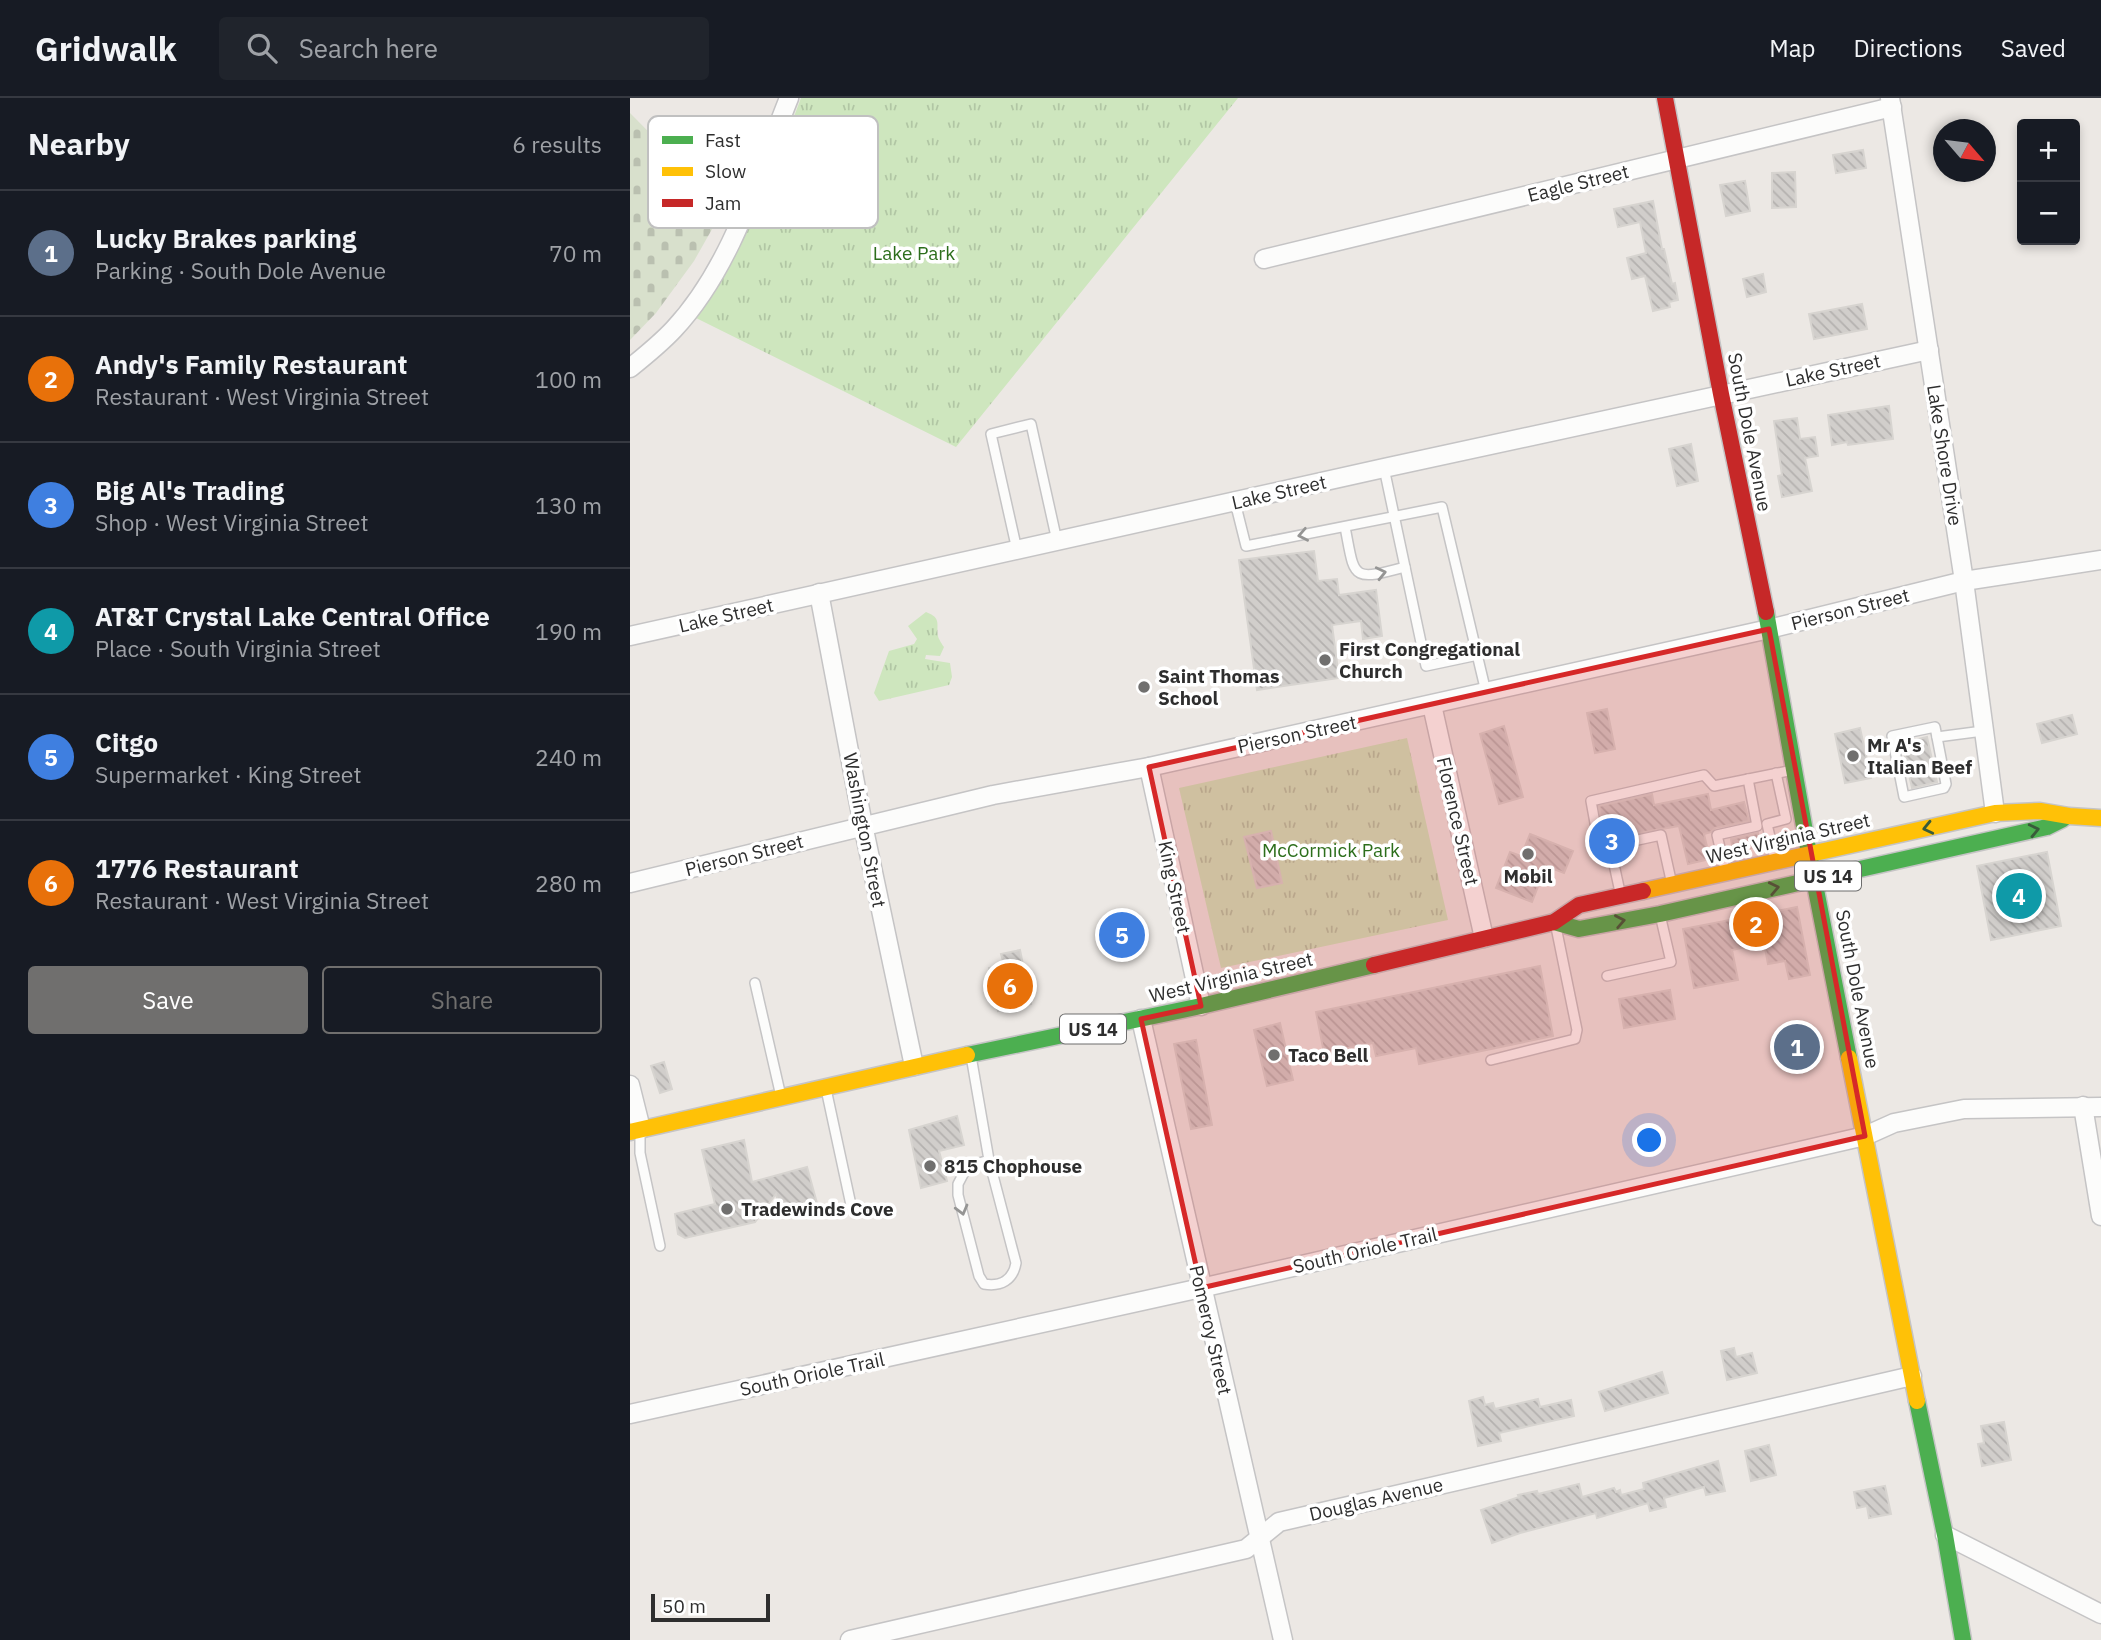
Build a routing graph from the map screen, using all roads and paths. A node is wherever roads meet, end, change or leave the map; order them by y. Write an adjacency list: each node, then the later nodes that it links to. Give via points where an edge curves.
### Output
1 (789, 98): 4 (street)
2 (1665, 98): 5 (main road, South Dole Avenue)
3 (1891, 102): 5 (street, Eagle Street); 8 (street, Lake Shore Drive)
4 (782, 116)
5 (1677, 159): 7 (street, Eagle Street); 10 (main road, South Dole Avenue)
6 (737, 228): 9 (street, via 693,306)
7 (1264, 259)
8 (1929, 350): 10 (street, Lake Street); 19 (street, Lake Shore Drive)
9 (630, 368)
10 (1721, 394): 11 (street, Lake Street); 21 (main road, South Dole Avenue)
11 (1384, 468): 12 (street, Lake Street); 13 (lane)
12 (1235, 502): 14 (lane, one-way to 12, via 1246,546); 15 (street, Lake Street)
13 (1394, 517): 14 (lane); 18 (lane); 23 (lane, via 1442,507)
14 (1345, 527): 18 (lane, one-way to 18, via 1352,566 1358,573 1374,576)
15 (1058, 541): 16 (street, Lake Street); 16 (lane, via 1031,424 991,434)
16 (1017, 550): 20 (street, Lake Street)
17 (2101, 560): 19 (street, Pierson Street)
18 (1405, 567): 23 (lane, via 1426,666)
19 (1964, 581): 21 (street, Pierson Street); 26 (street, Lake Shore Drive)
20 (819, 593): 22 (street, Lake Street); 37 (street, Washington Street)
21 (1769, 629): 24 (street, Pierson Street); 29 (main road, South Dole Avenue)
22 (630, 636)
23 (1478, 655): 24 (lane)
24 (1486, 692): 25 (street, Pierson Street)
25 (1432, 705): 28 (street, Pierson Street); 50 (street, Florence Street)
26 (1983, 731): 27 (lane); 32 (street, Lake Shore Drive)
27 (1937, 737): 27 (lane, via 1944,788 1904,797 1892,736 1935,727)
28 (1149, 767): 37 (street, Pierson Street, via 993,795); 53 (street, King Street)
29 (1794, 770): 30 (lane); 34 (main road, South Dole Avenue)
30 (1776, 773): 31 (lane); 36 (lane)
31 (1748, 779): 38 (lane); 39 (lane, via 1714,786 1704,775 1591,801 1599,845)
32 (1995, 813): 33 (main road, US 14, via 2040,811); 40 (main road, West Virginia Street / US 14, one-way to 40)
33 (2068, 816): 35 (main road, US 14); 43 (main road, West Virginia Street / US 14, one-way to 33, via 2047,827)
34 (1803, 817): 36 (lane); 40 (main road, South Dole Avenue)
35 (2101, 818)
36 (1786, 819): 38 (lane)
37 (863, 825): 44 (street, Pierson Street); 57 (street, Washington Street)
38 (1762, 825): 41 (lane); 42 (lane, via 1717,835)
39 (1610, 846): 45 (lane, via 1661,835); 47 (lane)
40 (1809, 854): 41 (main road, West Virginia Street / US 14); 43 (main road, South Dole Avenue)
41 (1776, 862): 42 (main road, West Virginia Street / US 14)
42 (1726, 873): 45 (main road, West Virginia Street / US 14)
43 (1815, 879): 48 (main road, West Virginia Street / US 14, one-way to 43); 64 (main road, South Dole Avenue)
44 (630, 883)
45 (1672, 885): 46 (main road, West Virginia Street / US 14)
46 (1655, 889): 47 (main road, West Virginia Street / US 14); 48 (main road)
47 (1622, 896): 49 (main road, West Virginia Street / US 14, via 1579,905)
48 (1660, 914): 49 (main road, West Virginia Street / US 14, one-way to 48, via 1579,929); 51 (lane, via 1671,962)
49 (1555, 922): 50 (main road, West Virginia Street / US 14); 56 (lane, via 1575,1039)
50 (1484, 938): 53 (main road, West Virginia Street / US 14)
51 (1607, 976)
52 (755, 983): 60 (lane)
53 (1201, 1006): 54 (main road, West Virginia Street / US 14)
54 (1141, 1019): 55 (main road, West Virginia Street / US 14); 69 (street, Pomeroy Street)
55 (971, 1055): 57 (main road, West Virginia Street / US 14); 65 (lane)
56 (1491, 1060)
57 (914, 1066): 59 (main road, West Virginia Street / US 14)
58 (630, 1085): 63 (street)
59 (825, 1087): 60 (main road, West Virginia Street / US 14); 66 (lane)
60 (781, 1097): 63 (main road, West Virginia Street / US 14)
61 (2083, 1106): 62 (street, South Oriole Trail); 64 (street, South Oriole Trail, via 1964,1109 1894,1123); 67 (street)
62 (2101, 1107)
63 (635, 1130): 68 (lane)
64 (1866, 1136): 69 (street, South Oriole Trail); 70 (main road, South Dole Avenue)
65 (989, 1160): 65 (lane, one-way to 65, via 967,1167 958,1195 979,1276 984,1284 992,1285 1008,1280 1016,1263)
66 (851, 1205)
67 (2101, 1216)
68 (660, 1246)
69 (1201, 1288): 71 (street, South Oriole Trail); 73 (street, Pomeroy Street)
70 (1912, 1376): 72 (main road, South Dole Avenue); 73 (street, Douglas Avenue, via 1279,1522)
71 (630, 1414)
72 (1945, 1535): 74 (street); 77 (main road, South Dole Avenue)
73 (1260, 1536): 75 (street, Douglas Avenue, via 1246,1549); 76 (street, Pomeroy Street)
74 (2101, 1614)
75 (850, 1640)
76 (1283, 1640)
77 (1963, 1640)

